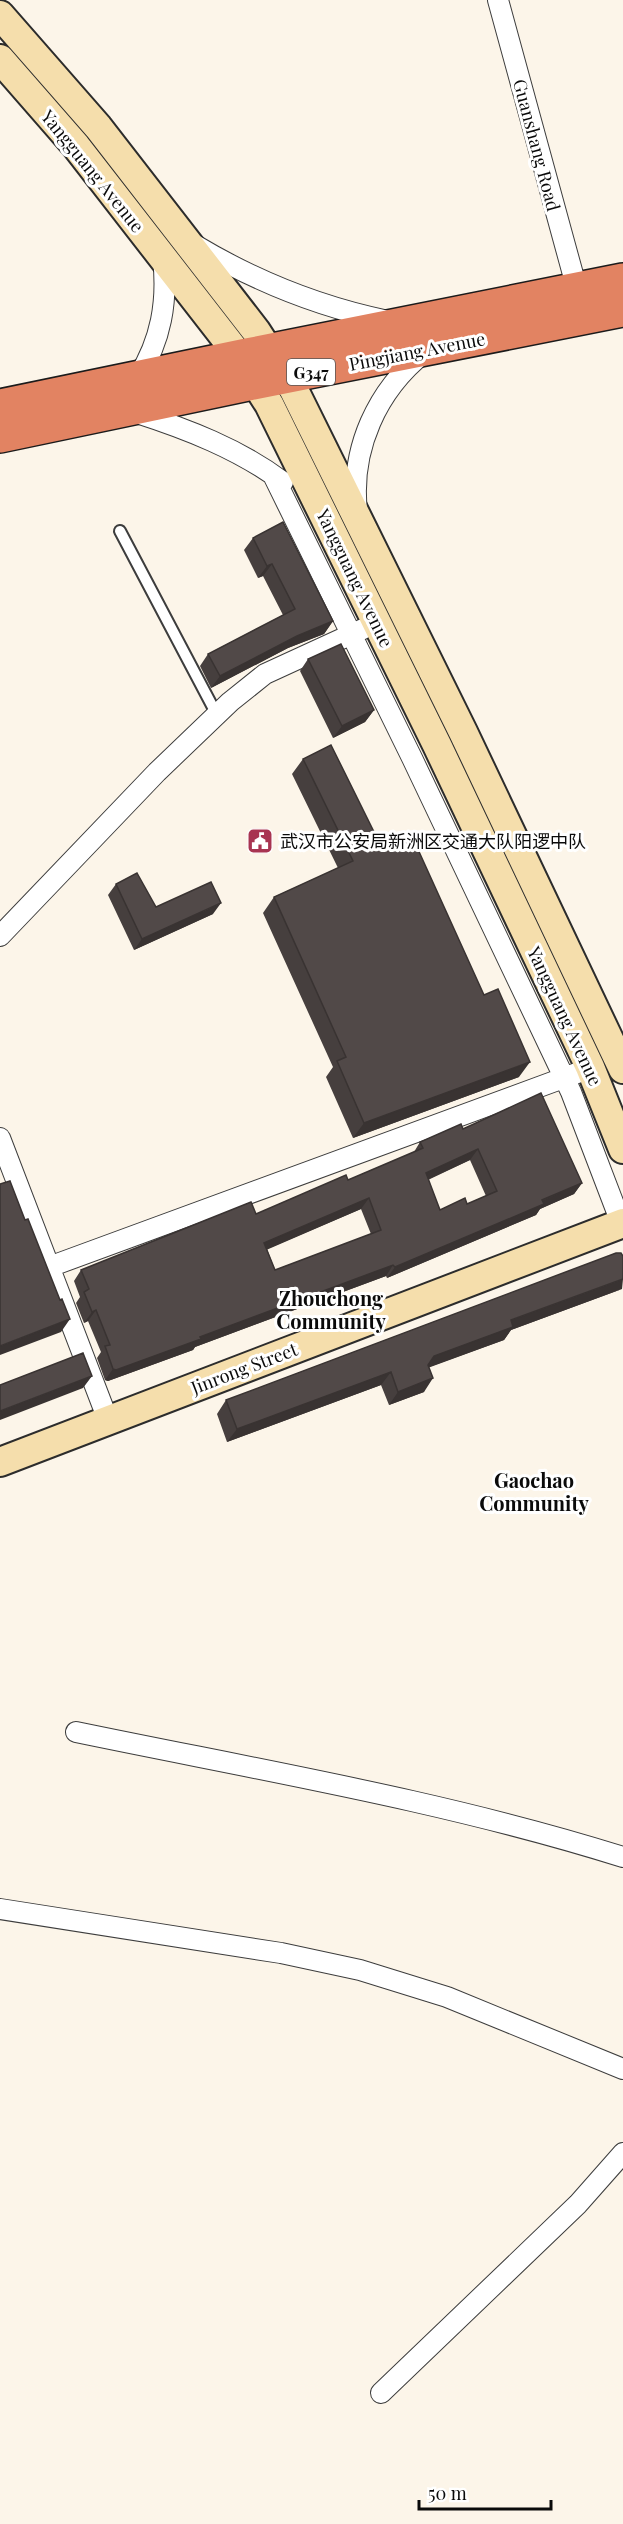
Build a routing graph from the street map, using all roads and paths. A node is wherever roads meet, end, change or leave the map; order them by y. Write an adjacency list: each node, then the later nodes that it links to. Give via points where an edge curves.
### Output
1 (498, 0): 6 (street, Guanshang Road)
2 (0, 15): 4 (main road, Yangguang Avenue, via 98,127)
3 (0, 60): 5 (main road, Yangguang Avenue, via 76,146)
4 (185, 239): 8 (street, via 279,288 342,310); 10 (main road, Yangguang Avenue)
5 (163, 258): 10 (main road, Yangguang Avenue); 11 (street, via 162,319 153,350)
6 (577, 289): 7 (highway, Pingjiang Avenue / G347); 8 (highway, Pingjiang Avenue / G347)
7 (621, 306): 9 (highway, Pingjiang Avenue / G347)
8 (402, 324): 10 (highway, Pingjiang Avenue / G347)
9 (428, 348): 10 (highway, Pingjiang Avenue / G347); 17 (street, via 399,375 368,426 356,482)
10 (263, 367): 11 (highway, Pingjiang Avenue / G347); 13 (highway, Pingjiang Avenue / G347); 16 (main road, Yangguang Avenue, via 287,438); 17 (main road, Yangguang Avenue, via 313,424)
11 (138, 377): 12 (highway, Pingjiang Avenue / G347)
12 (0, 406)
13 (126, 410): 14 (highway, Pingjiang Avenue / G347); 15 (street, via 191,432)
14 (0, 436)
15 (273, 475): 16 (street); 20 (street)
16 (325, 518): 19 (main road, Yangguang Avenue)
17 (358, 519): 24 (main road, Yangguang Avenue)
18 (120, 531): 21 (lane)
19 (377, 623): 20 (street); 23 (main road, Yangguang Avenue)
20 (351, 634): 21 (street, via 265,674); 25 (street)
21 (217, 715): 22 (street)
22 (0, 936)
23 (590, 1067): 25 (street); 27 (main road, Yangguang Avenue)
24 (623, 1069)
25 (564, 1077): 28 (street); 29 (street)
26 (0, 1138): 29 (street)
27 (623, 1149)
28 (622, 1225): 30 (main road, Jinrong Street)
29 (49, 1267): 30 (street)
30 (108, 1420): 31 (main road, Jinrong Street)
31 (0, 1461)
32 (76, 1732): 33 (street, via 449,1808)
33 (623, 1857)
34 (0, 1909): 35 (street, via 281,1953 360,1970 447,1997)
35 (623, 2069)
36 (623, 2153): 37 (street, via 578,2204)
37 (381, 2393)

